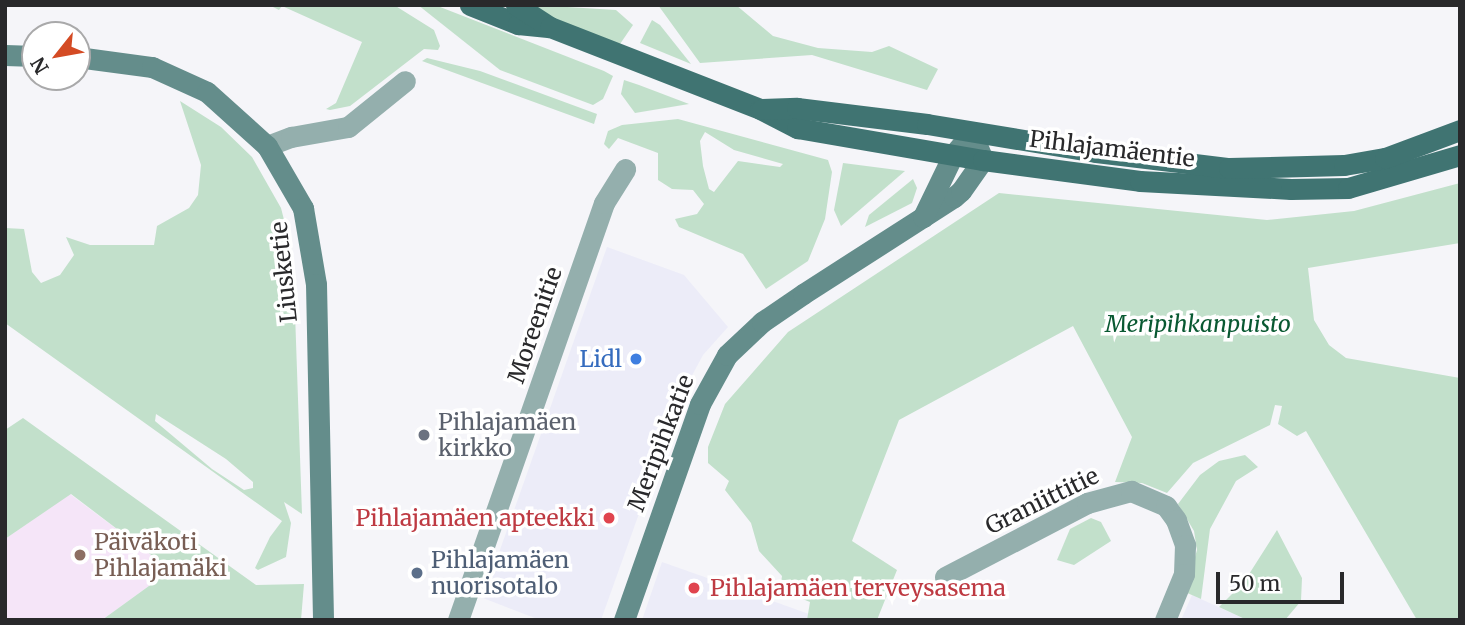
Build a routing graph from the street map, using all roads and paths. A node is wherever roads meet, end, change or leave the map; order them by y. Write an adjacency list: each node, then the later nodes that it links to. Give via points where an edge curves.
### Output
1 (470, 5): 3 (main road, Pihlajamäentie)
2 (516, 5): 4 (main road, Pihlajamäentie)
3 (496, 8): 4 (main road, Pihlajamäentie, via 518,24)
4 (550, 27): 7 (main road, Pihlajamäentie)
5 (91, 58): 10 (main road, Liusketie, via 129,62 186,80 229,109)
6 (405, 81): 10 (street, via 348,127)
7 (760, 109): 9 (main road, Pihlajamäentie, via 797,108); 11 (main road, Pihlajamäentie, via 797,128)
8 (1460, 131): 9 (main road, Pihlajamäentie, via 1385,158 1292,168 1148,159)
9 (972, 133): 11 (main road); 13 (main road)
10 (267, 146): 17 (main road, Liusketie, via 298,196 313,248)
11 (953, 155): 13 (main road, Pihlajamäentie); 15 (main road)
12 (1460, 155): 13 (main road, Pihlajamäentie, via 1348,188 1291,189 1140,181)
13 (983, 160): 15 (main road, Meripihkatie, via 961,191)
14 (625, 169): 18 (street, Moreenitie, via 604,203)
15 (923, 217): 19 (main road, Meripihkatie, via 762,322 727,355 700,404)
16 (945, 577): 20 (street, Graniittitie, via 1087,503 1131,491 1166,506 1185,545 1184,574)
17 (323, 620)
18 (458, 620)
19 (624, 620)
20 (1165, 620)

